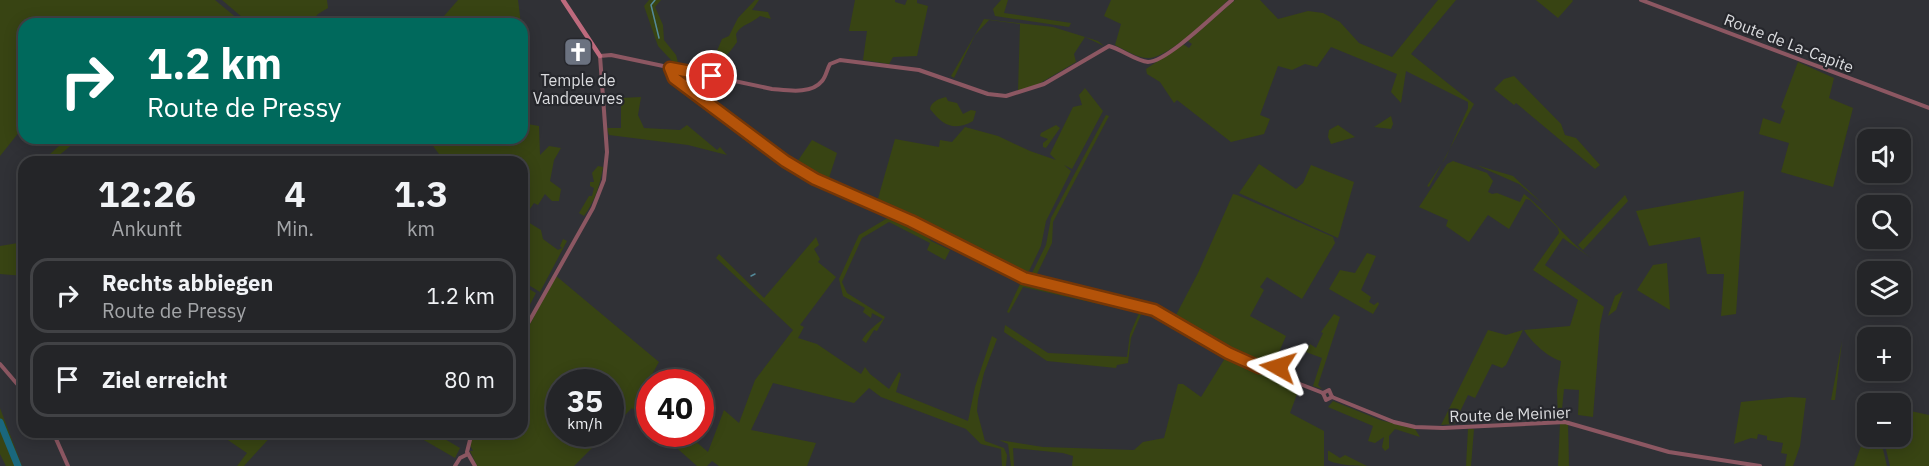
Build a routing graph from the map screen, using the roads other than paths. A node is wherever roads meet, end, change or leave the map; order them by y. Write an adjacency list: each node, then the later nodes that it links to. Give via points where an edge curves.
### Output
1 (563, 0): 4 (main road)
2 (1232, 0): 5 (street, via 1185,41 1148,62 1109,46 1044,84 1006,96 988,94 919,70 843,60 830,64 820,84 795,90 772,89)
3 (1641, 0): 6 (street, Route de La-Capite)
4 (600, 56): 5 (street); 7 (street, via 607,155 602,186)
5 (670, 68): 16 (street, Route de Meinier, via 674,78 815,179 911,221 1024,278 1154,310 1228,353 1323,393 1330,390 1332,397 1384,419 1415,427 1443,428 1565,422 1676,454)
6 (1929, 108)
7 (528, 323)
8 (0, 364): 9 (street)
9 (18, 385)
10 (56, 438): 13 (street)
11 (469, 438): 12 (street)
12 (468, 454): 14 (street); 15 (street)
13 (68, 466)
14 (455, 466)
15 (475, 466)
16 (1760, 466)

